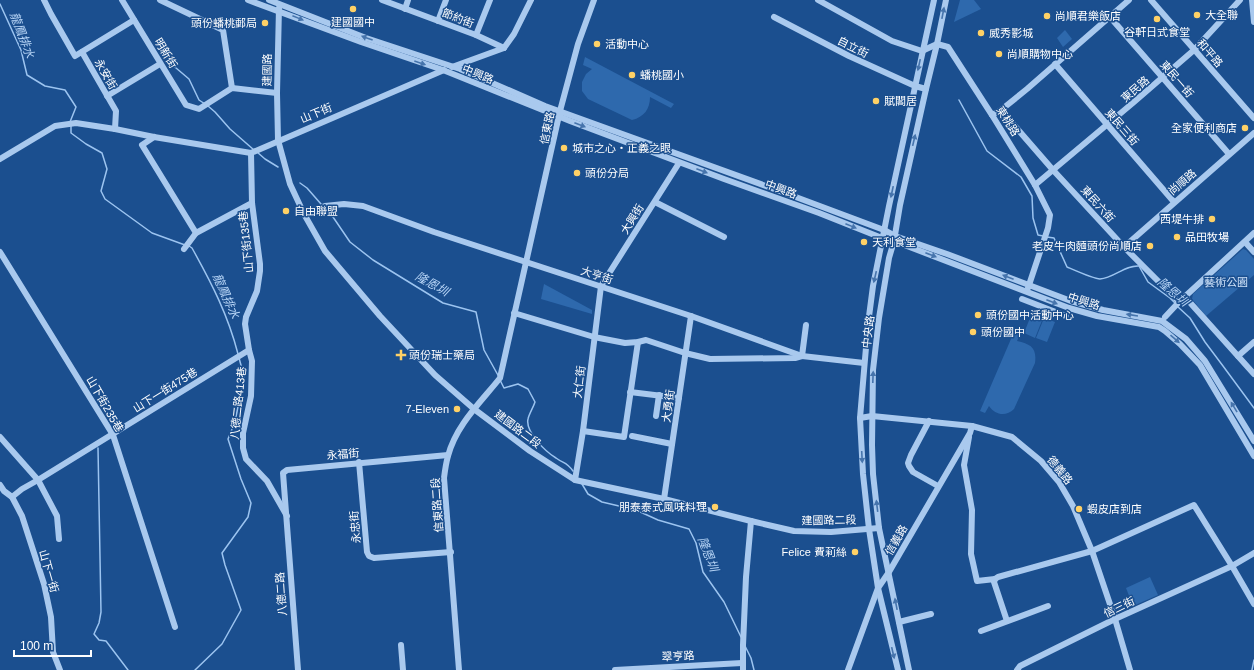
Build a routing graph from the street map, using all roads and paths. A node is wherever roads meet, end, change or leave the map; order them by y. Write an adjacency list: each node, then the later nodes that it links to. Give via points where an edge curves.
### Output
1 (44, 0): 33 (street, 永安街, via 76,56)
2 (122, 0): 25 (street, 明新街)
3 (160, 0): 40 (street, via 223,30)
4 (248, 0): 22 (street, 中興路)
5 (269, 0): 19 (street, 中興路)
6 (382, 0): 21 (street, 節約街)
7 (408, 0): 21 (street)
8 (446, 0): 26 (street)
9 (490, 0): 28 (street)
10 (531, 0): 30 (street)
11 (585, 0): 20 (street)
12 (818, 0): 32 (street, via 892,41)
13 (934, 0): 32 (street, 中央路)
14 (946, 0): 29 (street, 中央路, one-way to 14)
15 (1129, 0): 24 (street)
16 (1151, 0): 31 (street, 和平路)
17 (1240, 0): 31 (street, 東民路)
18 (1252, 0): 27 (street)
19 (279, 2): 22 (street, 建國路); 36 (street, 中興路, one-way to 19, via 366,38)
20 (593, 2): 45 (street, 信東路, via 578,44)
21 (405, 9): 26 (street, 節約街)
22 (279, 11): 37 (street, 中興路, one-way to 37); 42 (street, 建國路)
23 (774, 17): 39 (street, 自立街, via 849,56)
24 (1110, 17): 35 (street); 38 (street, 東民一街)
25 (134, 20): 33 (street); 34 (street, 明新街)
26 (438, 21): 28 (street, 節約街)
27 (1254, 22)
28 (476, 35): 30 (street, 節約街)
29 (937, 44): 32 (street); 41 (street, 中央路); 46 (street, 東桃路, via 948,47)
30 (504, 48): 36 (street, 山下街)
31 (1194, 50): 38 (street, 東民路); 47 (street, 和平路)
32 (922, 51): 39 (street, 中央路, one-way to 39)
33 (82, 52): 43 (street, 永安街)
34 (160, 64): 40 (street, 明新街, via 186,105 203,106); 43 (street)
35 (1055, 64): 44 (street); 48 (street, 東民三街)
36 (452, 67): 37 (street, 山下街); 45 (street, 中興路)
37 (442, 70): 45 (street, 中興路); 52 (street, 山下街)
38 (1163, 78): 48 (street, 東民路); 54 (street, 東民一街)
39 (915, 86): 41 (street, 自立街); 65 (street, 中央路, one-way to 65)
40 (232, 88): 42 (street)
41 (926, 89): 70 (street, 中央路, one-way to 41)
42 (277, 93): 52 (street, 建國路)
43 (107, 96): 49 (street, 永安街, via 116,111)
44 (1001, 110): 46 (street); 57 (street, 東民六街)
45 (560, 114): 56 (street, 中興路, one-way to 56); 62 (street, 中興路); 76 (street, 信東路)
46 (992, 115): 58 (street, 東桃路)
47 (1254, 118)
48 (1107, 125): 57 (street, 東民路); 61 (street, 東民三街)
49 (115, 129): 51 (street); 55 (street, via 76,123 55,126)
50 (1254, 133): 54 (street, 尚順路)
51 (154, 137): 53 (street); 67 (street, via 142,145)
52 (278, 140): 53 (street, 山下街); 63 (street, 建國路二段, via 290,184)
53 (254, 151): 59 (street, 山下街135巷)
54 (1229, 154): 61 (street, 尚順路)
55 (0, 159)
56 (679, 162): 60 (street, 大興街); 64 (street, 中興路, one-way to 64)
57 (1053, 170): 58 (street, 東民路); 72 (street, 東民六街)
58 (1035, 185): 77 (street, 東桃路, via 1050,215)
59 (252, 202): 67 (street); 91 (street, 山下街135巷, via 260,271 257,291 246,317)
60 (654, 202): 68 (street); 78 (street, 大興街)
61 (1174, 202): 72 (street, 尚順路)
62 (822, 207): 64 (street); 65 (street, 中興路)
63 (304, 214): 76 (street, 大亨街, via 323,207 344,204 363,206); 100 (street, 建國路二段, via 325,251 380,316 435,375)
64 (819, 214): 69 (street, 中興路, one-way to 69)
65 (884, 230): 69 (street, 中央路); 70 (street, 中興路)
66 (1254, 233): 71 (street)
67 (196, 234): 73 (street)
68 (724, 237)
69 (882, 238): 70 (street, 中興路); 95 (street, 中央路, one-way to 95, via 873,286)
70 (895, 238): 77 (street, 中興路, one-way to 70); 79 (street, 中興路, one-way to 79); 102 (street, 中央路, one-way to 70, via 873,370 879,318)
71 (1245, 242): 75 (street); 80 (street)
72 (1124, 247): 82 (street, 東民六街)
73 (185, 248)
74 (0, 252): 108 (street, 山下街235巷)
75 (1254, 252)
76 (527, 262): 78 (street, 大亨街); 83 (street, 信東路二段)
77 (1029, 285): 79 (street); 111 (street, 中興路, one-way to 77, via 1205,361 1186,339 1162,321 1071,302)
78 (601, 286): 84 (street, 大亨街); 88 (street, 大仁街)
79 (1027, 292): 114 (street, 中興路, one-way to 114, via 1097,316 1159,327 1165,331 1200,365)
80 (1185, 297): 82 (street); 94 (street)
81 (1022, 299): 85 (street)
82 (1179, 303): 86 (street)
83 (514, 313): 88 (street); 100 (street, 信東路二段, via 499,379)
84 (691, 316): 92 (street, 大勇街); 93 (street, 大亨街)
85 (1066, 316)
86 (1165, 317)
87 (806, 325): 93 (street)
88 (594, 337): 89 (street, via 625,343); 106 (street, 大仁街)
89 (638, 342): 92 (street, via 646,340); 97 (street)
90 (1254, 342): 94 (street)
91 (247, 352): 108 (street, 山下一街475巷); 122 (street, 八德二路413巷, via 252,361 249,408 243,434 244,453 267,481)
92 (685, 353): 93 (street, via 710,359); 99 (street, 大勇街)
93 (802, 356): 95 (street, 大亨街)
94 (1238, 356): 96 (street)
95 (864, 363): 103 (street, 中央路)
96 (1254, 374)
97 (630, 392): 98 (street); 106 (street, via 624,436)
98 (659, 395): 99 (street); 101 (street)
99 (679, 398): 112 (street, 大勇街)
100 (474, 409): 113 (street, 信東路二段, via 457,434); 117 (street, 建國路二段, via 530,452)
101 (656, 416)
102 (872, 416): 103 (street, 德義路); 104 (street, 德義路); 124 (street, 中央路, one-way to 102, via 873,474)
103 (860, 418): 125 (street, 中央路, one-way to 125)
104 (929, 421): 105 (street, 德義路); 119 (street, via 908,463 913,472)
105 (972, 426): 107 (street, 信義路); 127 (street, 德義路, via 1012,438 1041,461 1059,482 1073,506)
106 (583, 431): 117 (street, 大仁街)
107 (970, 433): 119 (street, 信義路); 132 (street, via 964,465 972,510 971,554 977,581)
108 (113, 435): 116 (street, 山下一街475巷); 140 (street, 山下街235巷)
109 (632, 436): 112 (street)
110 (0, 437): 116 (street)
111 (1254, 441)
112 (672, 444): 121 (street, 大勇街)
113 (448, 455): 115 (street, 永福街); 128 (street, 信東路二段, via 444,478)
114 (1254, 456)
115 (359, 462): 122 (street, 永福街, via 287,470 283,474); 128 (street, 永忠街, via 369,556 374,558)
116 (38, 480): 120 (street, 山下一街475巷); 126 (street, via 57,516)
117 (575, 480): 121 (street, 建國路二段)
118 (0, 485): 120 (street, 山下一街)
119 (938, 486): 131 (street, 信義路)
120 (12, 497): 144 (street, 山下一街, via 22,516 44,584 51,617 53,652)
121 (664, 499): 123 (street, 建國路二段)
122 (286, 516): 145 (street, 八德二路)
123 (751, 521): 125 (street, 建國路二段, via 794,531); 143 (street)
124 (879, 528): 125 (street, 建國路二段); 131 (street, 中央路)
125 (869, 529): 133 (street, 中央路)
126 (59, 539)
127 (1092, 551): 130 (street, via 1194,505); 132 (street, via 998,577); 137 (street, 德義路)
128 (451, 552): 147 (street, 信東路二段)
129 (1254, 553): 130 (street, 信三街)
130 (1232, 566): 134 (street); 137 (street, 信三街)
131 (889, 572): 133 (street, 信義路); 139 (street, 中央路, one-way to 131)
132 (994, 581): 138 (street)
133 (878, 588): 150 (street, 信義路); 151 (street, 中央路, one-way to 151)
134 (1254, 604)
135 (1048, 606): 138 (street)
136 (931, 614): 139 (street)
137 (1115, 619): 153 (street, 信三街, via 1020,666); 154 (street, 德義路)
138 (1007, 621): 141 (street)
139 (899, 622): 152 (street, 中央路)
140 (175, 627)
141 (981, 631)
142 (401, 645): 146 (street)
143 (742, 663): 148 (street, 翠亨路); 149 (street)
144 (60, 670)
145 (298, 670)
146 (403, 670)
147 (459, 670)
148 (615, 670)
149 (743, 670)
150 (848, 670)
151 (898, 670)
152 (909, 670)
153 (1017, 670)
154 (1130, 670)

